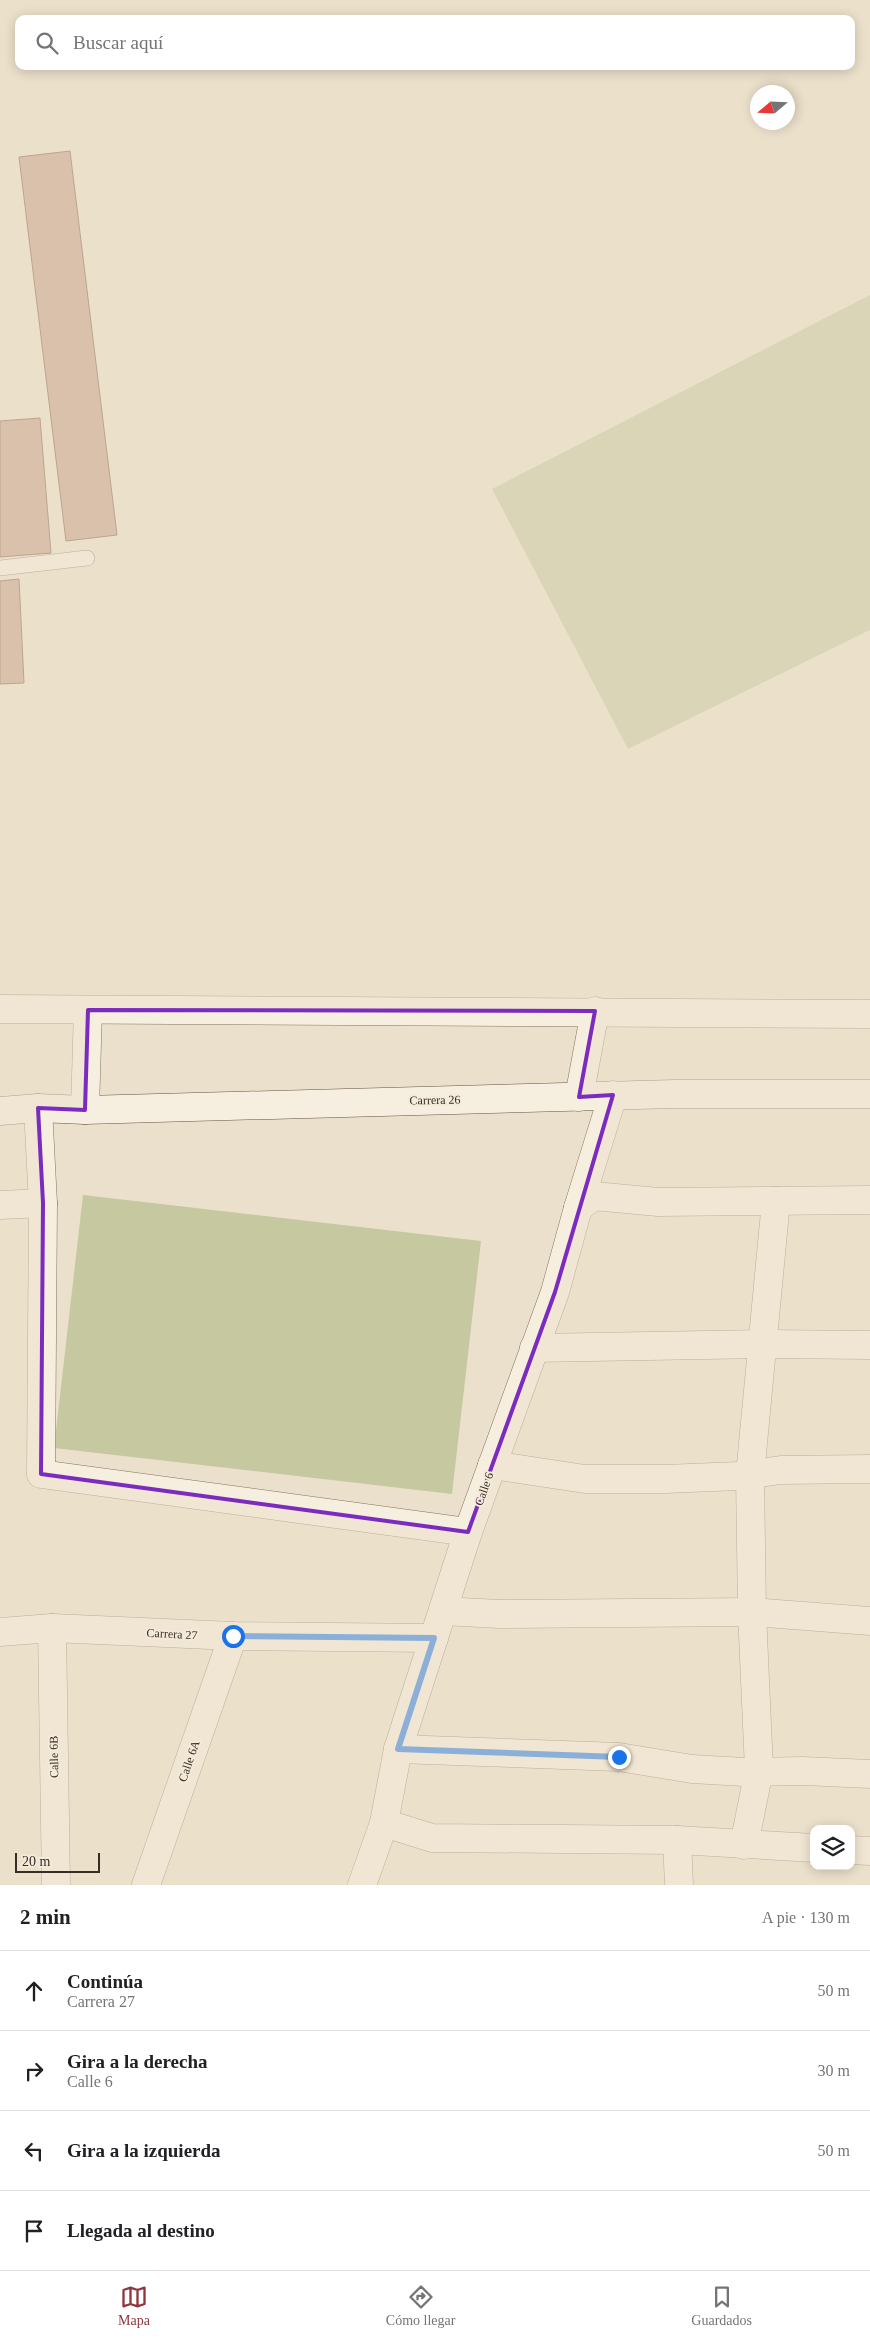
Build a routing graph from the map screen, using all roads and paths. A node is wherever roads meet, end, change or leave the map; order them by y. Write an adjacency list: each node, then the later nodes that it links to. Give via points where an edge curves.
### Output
1 (87, 558): 2 (lane)
2 (0, 568)
3 (0, 1009): 4 (street)
4 (88, 1010): 5 (street); 11 (street)
5 (595, 1011): 6 (street); 9 (street)
6 (870, 1014)
7 (870, 1094): 8 (street, Carrera 26)
8 (613, 1095): 9 (street, Carrera 26); 17 (street, Calle 6)
9 (579, 1097): 11 (street, Carrera 26)
10 (38, 1108): 11 (street, Carrera 26); 12 (street, Carrera 26); 15 (street)
11 (84, 1110)
12 (0, 1111)
13 (776, 1200): 14 (street); 17 (street, via 658,1202 594,1196); 18 (street)
14 (870, 1200)
15 (43, 1203): 16 (street); 24 (street, via 41,1474)
16 (0, 1205)
17 (578, 1208): 20 (street, Calle 6, via 555,1292)
18 (763, 1344): 19 (street); 20 (street); 23 (street)
19 (870, 1345)
20 (534, 1348): 21 (street, Calle 6)
21 (492, 1465): 23 (street, via 585,1479); 24 (street, Calle 6)
22 (870, 1469): 23 (street, via 781,1470)
23 (750, 1475): 26 (street)
24 (468, 1532): 25 (street, Calle 6)
25 (443, 1611): 26 (street, via 499,1614); 31 (street, Calle 6)
26 (752, 1612): 27 (street); 33 (street)
27 (870, 1621)
28 (52, 1628): 29 (street, Carrera 27); 30 (street, Carrera 27); 41 (street, Calle 6B)
29 (0, 1632)
30 (233, 1636): 31 (street, Carrera 27); 42 (street, Calle 6A)
31 (434, 1638): 32 (street, Calle 6)
32 (398, 1749): 33 (street, via 619,1757 692,1769); 35 (street, Calle 6)
33 (759, 1770): 34 (street); 37 (street)
34 (870, 1774)
35 (384, 1822): 36 (street, via 432,1838); 43 (street, Calle 6)
36 (677, 1840): 37 (street); 44 (street)
37 (744, 1845): 38 (street)
38 (810, 1848)
39 (855, 1850): 40 (street)
40 (870, 1851)
41 (56, 1885)
42 (146, 1885)
43 (362, 1885)
44 (679, 1885)

